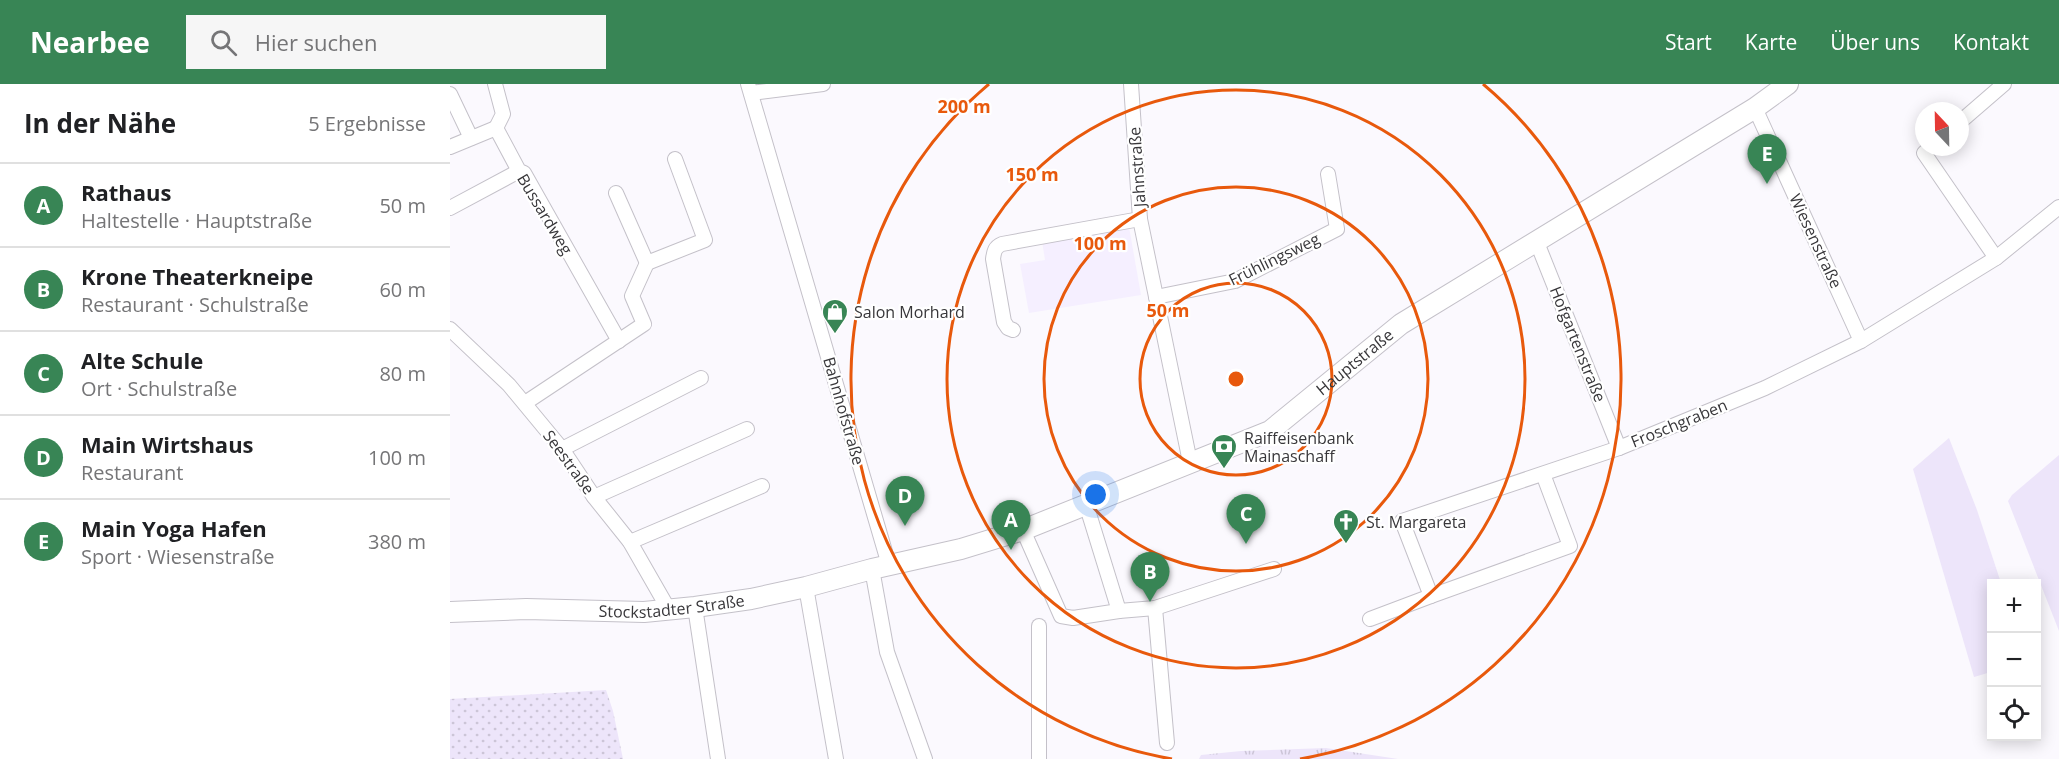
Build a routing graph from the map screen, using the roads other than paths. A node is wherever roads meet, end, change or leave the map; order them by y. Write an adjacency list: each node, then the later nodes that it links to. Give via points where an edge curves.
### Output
1 (495, 84): 10 (street, via 503,114)
2 (822, 84): 6 (street)
3 (1131, 84): 20 (street, Jahnstraße)
4 (1788, 84): 8 (street, Hauptstraße)
5 (2004, 84): 9 (street)
6 (750, 88): 41 (street, Bahnhofstraße)
7 (450, 94): 11 (street)
8 (1755, 108): 21 (street, Hauptstraße); 28 (street, Wiesenstraße)
9 (1969, 114)
10 (496, 128): 11 (street); 15 (street, Bussardweg)
11 (471, 138): 12 (street)
12 (450, 147)
13 (1926, 156): 22 (street)
14 (675, 159): 23 (street, via 705,240)
15 (519, 171): 19 (street); 27 (street, Bussardweg, via 524,173)
16 (1328, 174): 24 (street, Frühlingsweg, via 1337,228 1235,281)
17 (615, 192): 23 (street)
18 (2059, 207): 22 (street, Froschgraben)
19 (450, 208)
20 (1140, 219): 24 (street, Jahnstraße); 26 (street, via 997,246 993,259 1004,322)
21 (1536, 240): 32 (street, Hofgartenstraße); 34 (street, Hauptstraße, via 1401,324 1270,431)
22 (1996, 258): 28 (street, Froschgraben)
23 (647, 264): 27 (street, via 632,296 644,324)
24 (1156, 297): 34 (street, Jahnstraße)
25 (450, 329): 30 (street, Seestraße)
26 (1013, 330)
27 (619, 341): 30 (street)
28 (1862, 341): 32 (street, Froschgraben, via 1765,388)
29 (701, 378): 33 (street)
30 (525, 403): 33 (street, Seestraße)
31 (747, 429): 37 (street)
32 (1619, 448): 35 (street, Froschgraben)
33 (562, 449): 37 (street, Seestraße)
34 (1190, 462): 38 (street, Hauptstraße)
35 (1543, 474): 44 (street, via 1570,546); 44 (street, Froschgraben, via 1402,521)
36 (762, 486): 40 (street)
37 (594, 497): 40 (street, Seestraße)
38 (1086, 504): 39 (street, Hauptstraße); 48 (street)
39 (1023, 530): 41 (street, Hauptstraße); 48 (street, via 1060,616 1073,618)
40 (630, 542): 47 (street, Seestraße)
41 (880, 567): 43 (street, Stockstadter Straße); 55 (street, Bahnhofstraße, via 887,652)
42 (1274, 569): 46 (street)
43 (806, 587): 45 (street, Stockstadter Straße); 54 (street)
44 (1431, 596): 50 (street)
45 (695, 607): 47 (street, Stockstadter Straße); 53 (street)
46 (1155, 608): 48 (street); 52 (street)
47 (669, 610): 49 (street, Stockstadter Straße)
48 (1119, 611)
49 (450, 612)
50 (1370, 619)
51 (1039, 626): 56 (street)
52 (1167, 743)
53 (718, 759)
54 (836, 759)
55 (925, 759)
56 (1039, 759)

